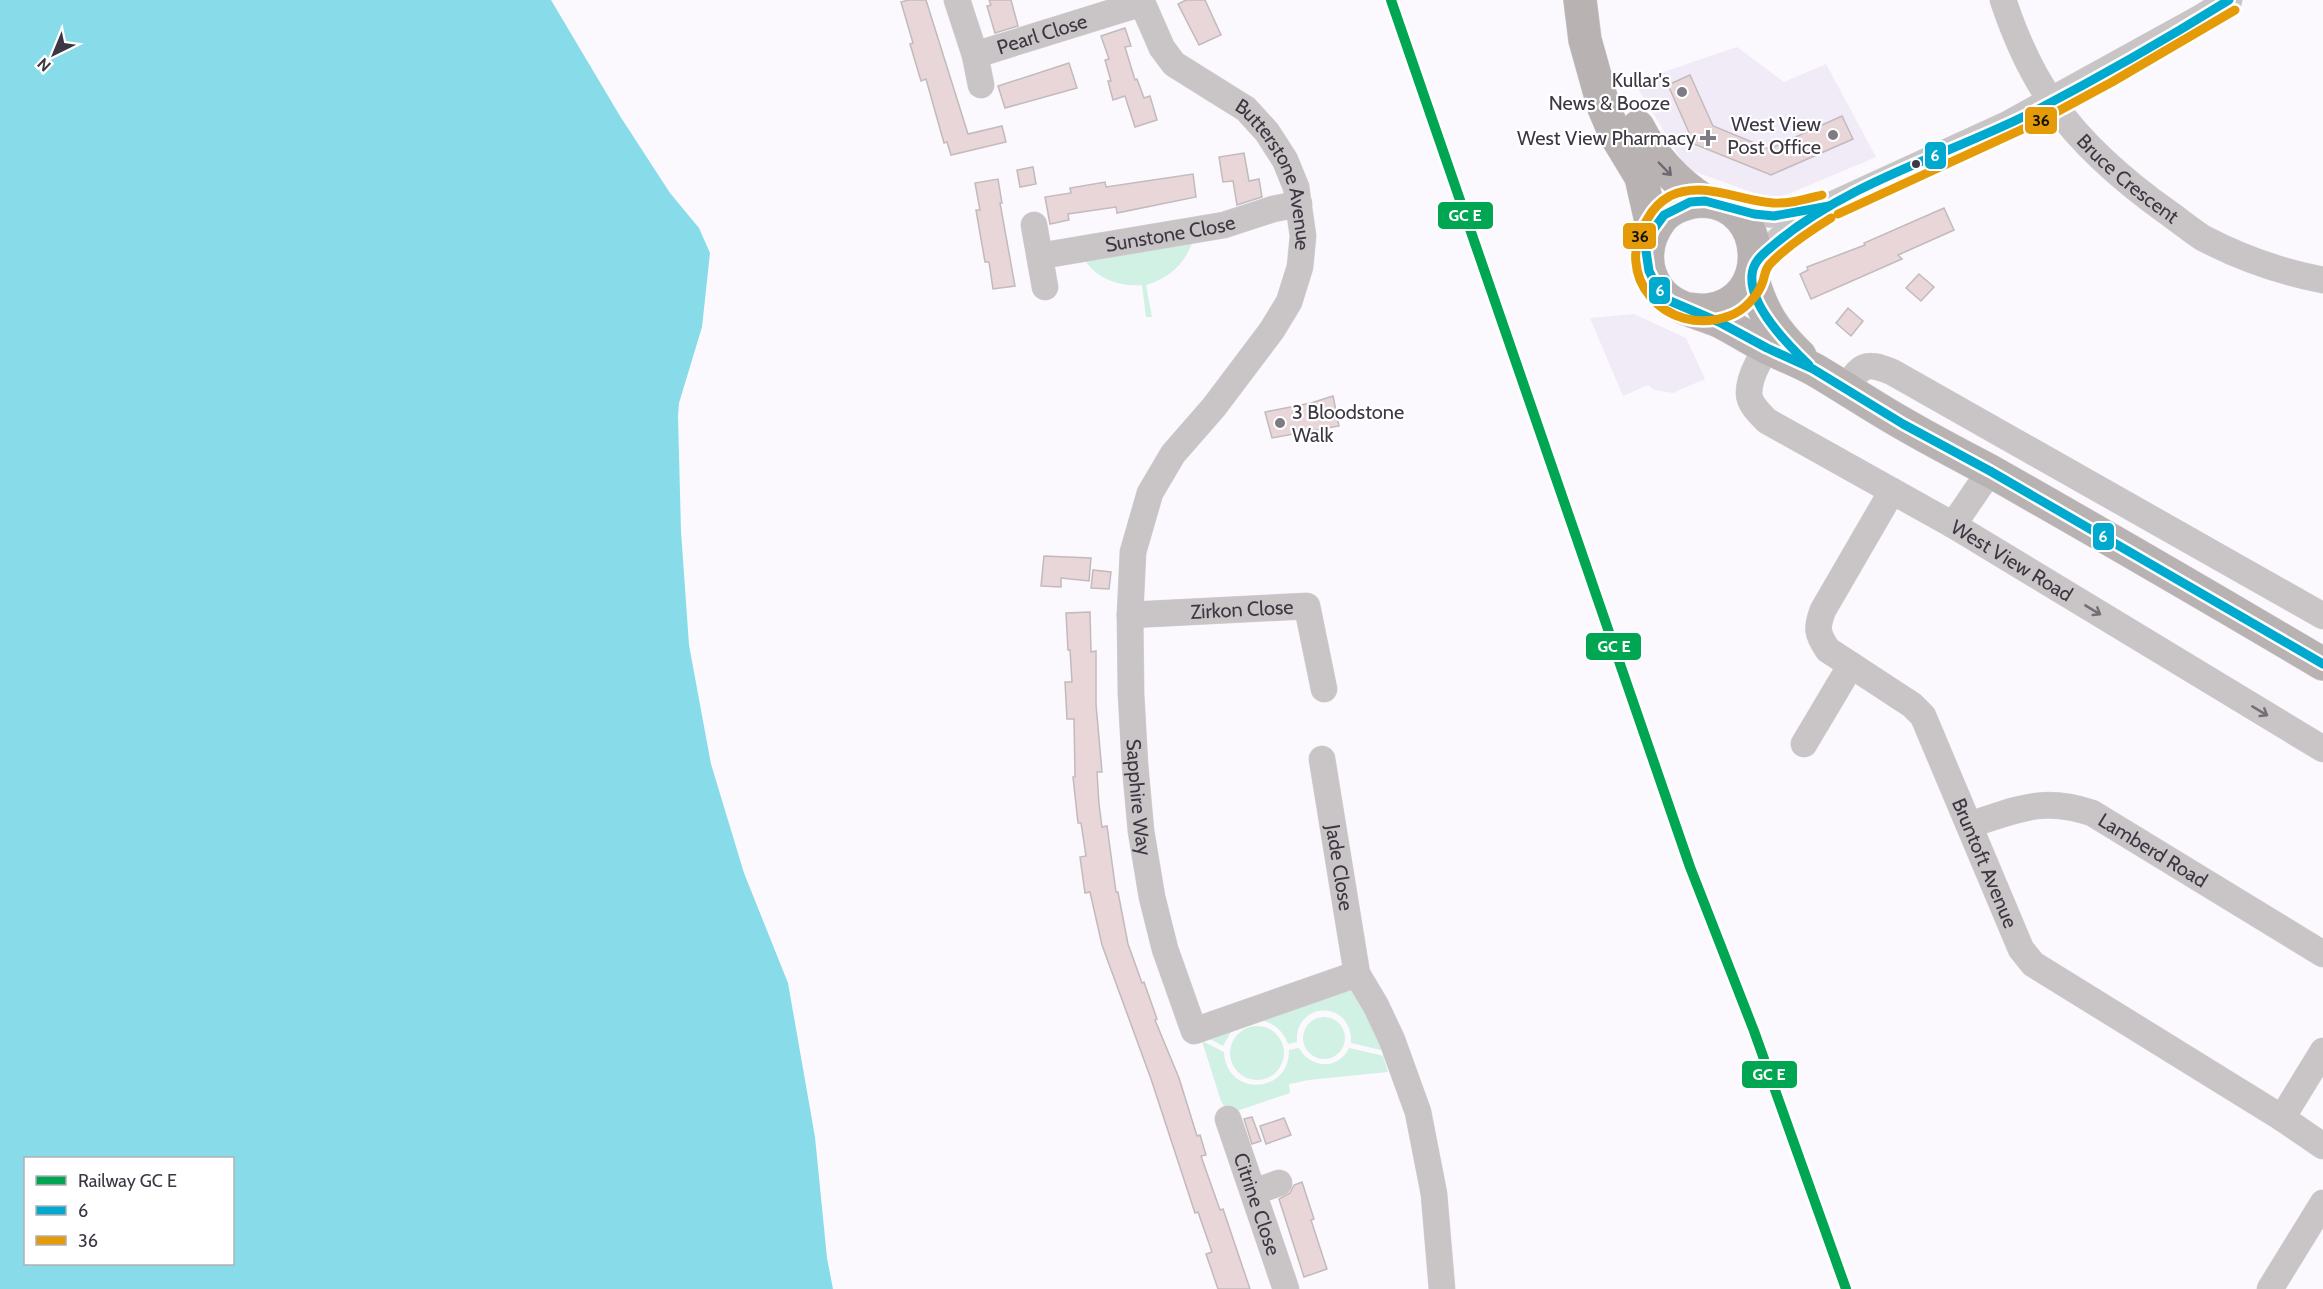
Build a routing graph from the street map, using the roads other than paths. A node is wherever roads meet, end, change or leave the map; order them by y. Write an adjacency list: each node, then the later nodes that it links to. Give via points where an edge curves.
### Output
1 (957, 0): 7 (street, Pearl Close)
2 (1580, 0): 14 (main road, via 1585,40 1604,108 1641,177)
3 (1599, 0): 10 (main road, one-way to 10, via 1621,93 1640,132 1660,164 1686,189)
4 (2003, 0): 9 (street, Bruce Crescent, via 2014,33)
5 (2229, 0): 9 (street)
6 (1141, 2): 7 (street, Pearl Close); 11 (street, Butterstone Avenue, via 1162,48 1174,64 1246,109 1267,132 1285,160)
7 (975, 55): 8 (street, Pearl Close)
8 (981, 85)
9 (2051, 101): 12 (street); 17 (street, Bruce Crescent, via 2108,165 2202,237 2270,267)
10 (1712, 203): 12 (street, via 1774,216); 14 (main road, via 1690,202 1673,209); 16 (main road, via 1732,211 1749,228 1756,255)
11 (1299, 204): 15 (street, Sunstone Close, via 1224,225); 22 (street, Butterstone Avenue, via 1303,236 1300,267 1289,302)
12 (1828, 206): 16 (street, via 1783,236)
13 (1034, 225): 15 (street)
14 (1653, 230): 19 (main road, via 1647,250 1648,271 1670,301)
15 (1040, 256): 18 (street)
16 (1754, 270): 19 (main road, via 1740,294 1727,304 1708,310); 20 (main road, via 1758,299)
17 (2323, 280)
18 (1045, 287)
19 (1687, 309): 20 (main road)
20 (1772, 340): 21 (main road); 24 (street, West View Road, via 1754,373 1749,392 1756,410 1767,421)
21 (1846, 389): 23 (main road); 27 (street, via 1865,366 1892,372)
22 (1214, 407): 26 (street, Sapphire Way, via 1173,454 1150,493 1133,552)
23 (1990, 471): 25 (street); 28 (main road)
24 (1892, 491): 25 (street, West View Road); 29 (street, Bruntoft Avenue, via 1818,624 1820,639 1828,650)
25 (1953, 525): 32 (street, West View Road, one-way to 32)
26 (1130, 615): 30 (street, Zirkon Close, via 1307,606); 36 (street, Sapphire Way, via 1141,831 1165,949 1194,1031)
27 (2323, 616)
28 (2323, 664)
29 (1851, 665): 31 (street); 34 (street, Bruntoft Avenue, via 1923,716)
30 (1324, 689)
31 (1804, 744)
32 (2323, 749)
33 (1322, 759): 36 (street, Jade Close)
34 (1969, 825): 35 (street, Lamberd Road, via 2032,805 2073,807 2092,813); 38 (street, Bruntoft Avenue, via 2014,936 2033,964)
35 (2323, 954)
36 (1357, 974): 45 (street, Jade Close, via 1384,1023 1418,1112 1434,1194)
37 (2323, 1051): 38 (street)
38 (2283, 1118): 40 (street, Bruntoft Avenue)
39 (1228, 1119): 42 (street, Citrine Close)
40 (2323, 1146)
41 (1280, 1183): 42 (street)
42 (1254, 1192): 44 (street, Citrine Close)
43 (2323, 1203): 46 (street)
44 (1286, 1289)
45 (1442, 1289)
46 (2270, 1289)

